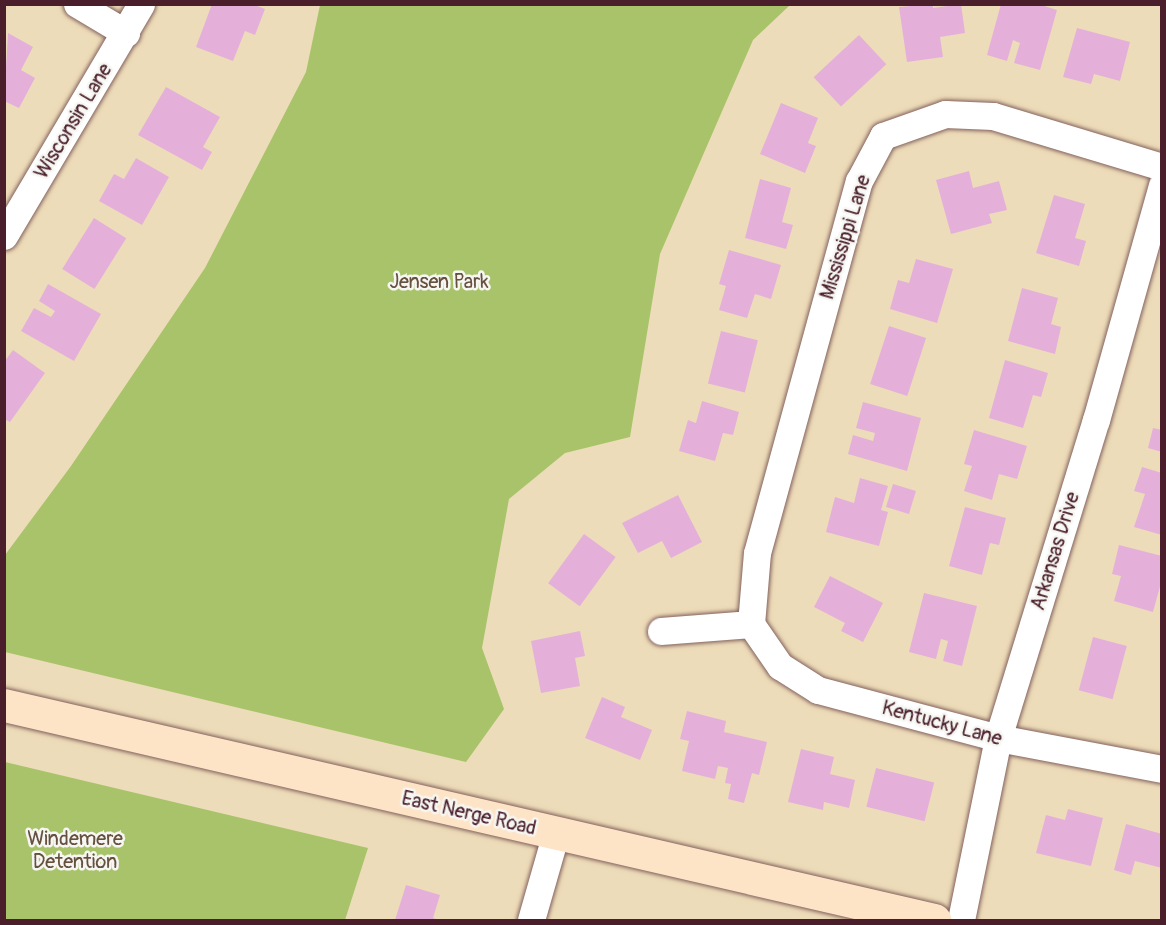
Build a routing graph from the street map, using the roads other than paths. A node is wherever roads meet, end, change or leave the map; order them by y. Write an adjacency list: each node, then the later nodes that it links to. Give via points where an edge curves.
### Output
1 (77, 4): 3 (street)
2 (141, 4): 3 (street, Wisconsin Lane)
3 (126, 33): 6 (street, Wisconsin Lane)
4 (1161, 167): 7 (street, Mississippi Lane, via 993,116 945,114 883,136 859,181 757,553)
5 (1161, 185): 10 (street, Arkansas Drive, via 1096,420)
6 (4, 236)
7 (751, 624): 8 (street); 10 (street, Kentucky Lane, via 780,666 818,690)
8 (661, 631)
9 (4, 705): 12 (main road, East Nerge Road)
10 (998, 738): 11 (street, Kentucky Lane); 15 (street, Arkansas Drive)
11 (1161, 769)
12 (556, 833): 13 (street); 14 (main road, East Nerge Road)
13 (531, 921)
14 (934, 921)
15 (961, 921)

